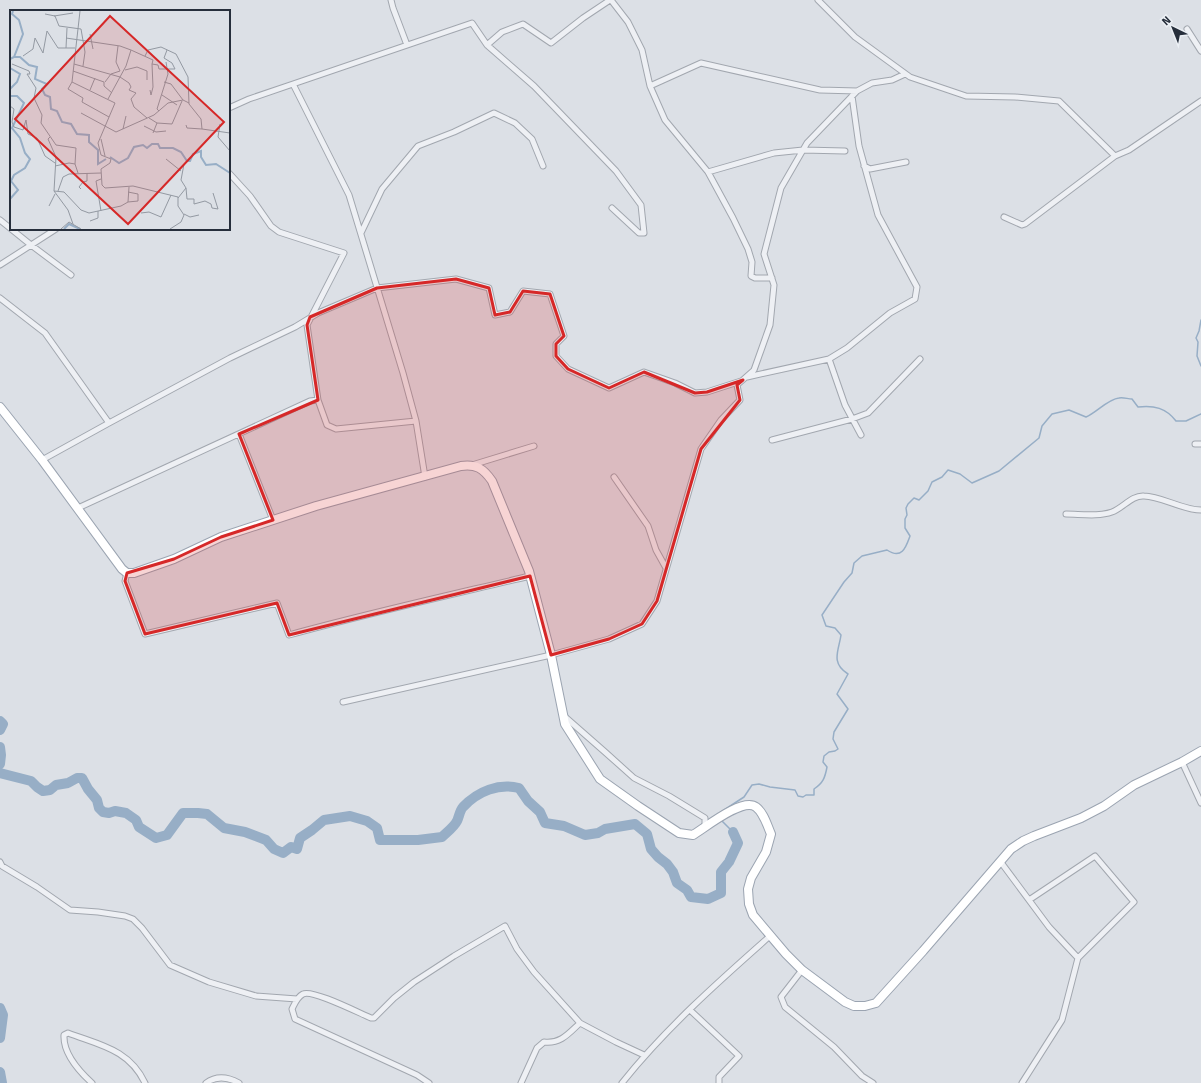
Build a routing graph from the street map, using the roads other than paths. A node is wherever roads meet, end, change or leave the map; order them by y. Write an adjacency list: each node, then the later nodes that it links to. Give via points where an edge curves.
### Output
1 (391, 0): 5 (street)
2 (610, 0): 6 (street, via 551,43 523,24 502,32); 10 (street, via 628,22 642,50)
3 (818, 0): 8 (street, via 855,37)
4 (1187, 29): 7 (street)
5 (407, 45): 6 (street, via 472,23); 9 (street)
6 (487, 45): 23 (street, via 534,86 616,171 641,205 644,233 639,233)
7 (1201, 51)
8 (905, 74): 11 (street, via 892,80 872,83); 17 (street, via 966,96 1059,101)
9 (292, 84): 14 (street); 29 (street, via 349,195)
10 (650, 86): 11 (street, via 701,64 820,90); 21 (street, via 665,120)
11 (857, 92): 12 (street)
12 (852, 96): 15 (street); 20 (street)
13 (1201, 101): 17 (street, via 1129,150)
14 (230, 108)
15 (803, 150): 16 (street); 21 (street, via 774,153); 33 (street, via 781,188 764,254)
16 (845, 151)
17 (1115, 156): 24 (street, via 1025,224)
18 (906, 162): 20 (street, via 870,169)
19 (543, 166): 29 (street, via 532,139 515,123 494,113 418,146 382,189)
20 (864, 166): 37 (street, via 878,216 917,287 915,299 890,313 847,348)
21 (708, 172): 33 (street, via 748,249 752,262 751,276)
22 (230, 174): 36 (street, via 250,196 271,226 279,232 344,253)
23 (612, 208)
24 (1004, 217)
25 (0, 220): 26 (street)
26 (10, 228)
27 (12, 230): 30 (street)
28 (54, 230): 30 (street)
29 (361, 233): 34 (street)
30 (31, 245): 31 (street); 32 (street)
31 (0, 264)
32 (71, 275)
33 (772, 278): 39 (street, via 774,285 770,325 754,370)
34 (376, 288): 36 (street); 39 (street, via 456,279 489,288 495,315 510,312 523,291 550,294 564,336 556,344 556,356 568,369 610,388 644,372 695,393 707,392); 43 (street)
35 (0, 298): 44 (street, via 45,333)
36 (310, 317): 40 (street, via 308,325); 44 (street)
37 (829, 359): 39 (street); 42 (street)
38 (920, 359): 42 (street, via 868,413)
39 (745, 379): 57 (street, via 738,385 740,400 701,449)
40 (318, 400): 43 (street, via 327,425 336,429); 45 (street, via 310,401)
41 (0, 407): 49 (main road)
42 (852, 419): 46 (street); 47 (street)
43 (416, 421): 51 (street)
44 (109, 423): 49 (street)
45 (239, 434): 53 (street); 56 (street)
46 (861, 435)
47 (772, 440)
48 (534, 446): 50 (street)
49 (42, 460): 53 (main road)
50 (472, 464): 51 (main road); 59 (main road, via 483,470 492,481)
51 (424, 477): 56 (main road)
52 (614, 477): 57 (street, via 648,526 656,550)
53 (78, 508): 58 (main road, via 122,569)
54 (1201, 510): 55 (street, via 1144,496 1135,498 1112,512 1094,515)
55 (1066, 514)
56 (273, 520): 58 (main road, via 221,536 174,559)
57 (666, 568): 60 (street, via 657,601 642,624 609,639)
58 (128, 573): 59 (street, via 125,581 145,634 277,603 289,635)
59 (530, 576): 60 (main road)
60 (551, 655): 61 (street); 62 (main road)
61 (343, 702)
62 (564, 716): 66 (street, via 634,778 705,818); 66 (main road, via 565,724 600,779 679,833 693,835)
63 (1201, 751): 64 (main road)
64 (1182, 762): 65 (street); 67 (main road, via 1134,785 1081,818 1023,841)
65 (1201, 802)
66 (708, 826): 70 (main road, via 736,807 747,804 762,812 771,834 766,852 751,878 748,889 749,904 754,915)
67 (1000, 861): 69 (street); 72 (main road, via 876,1003 854,1006 845,1002)
68 (0, 862): 73 (street, via 2,866 70,910 133,919 170,965 209,982 256,996)
69 (1030, 900): 71 (street); 71 (street, via 1095,856 1134,902)
70 (770, 936): 72 (main road); 74 (street)
71 (1078, 958): 86 (street, via 1062,1020)
72 (802, 970): 85 (street, via 781,997 785,1007)
73 (297, 999): 75 (street, via 306,993 316,994 374,1018 414,982 505,926 517,950 534,972); 81 (street, via 292,1009 295,1019 417,1075)
74 (690, 1010): 76 (street); 84 (street, via 739,1056 719,1078)
75 (580, 1023): 76 (street); 82 (street, via 564,1038 553,1043 544,1042 537,1048)
76 (644, 1055): 83 (street)
77 (92, 1083): 78 (street, via 82,1074 63,1042 64,1035 68,1033 120,1053)
78 (145, 1083)
79 (206, 1083): 80 (street, via 212,1079 230,1078)
80 (239, 1083)
81 (429, 1083)
82 (521, 1083)
83 (622, 1083)
84 (719, 1083)
85 (873, 1083)
86 (1022, 1083)

